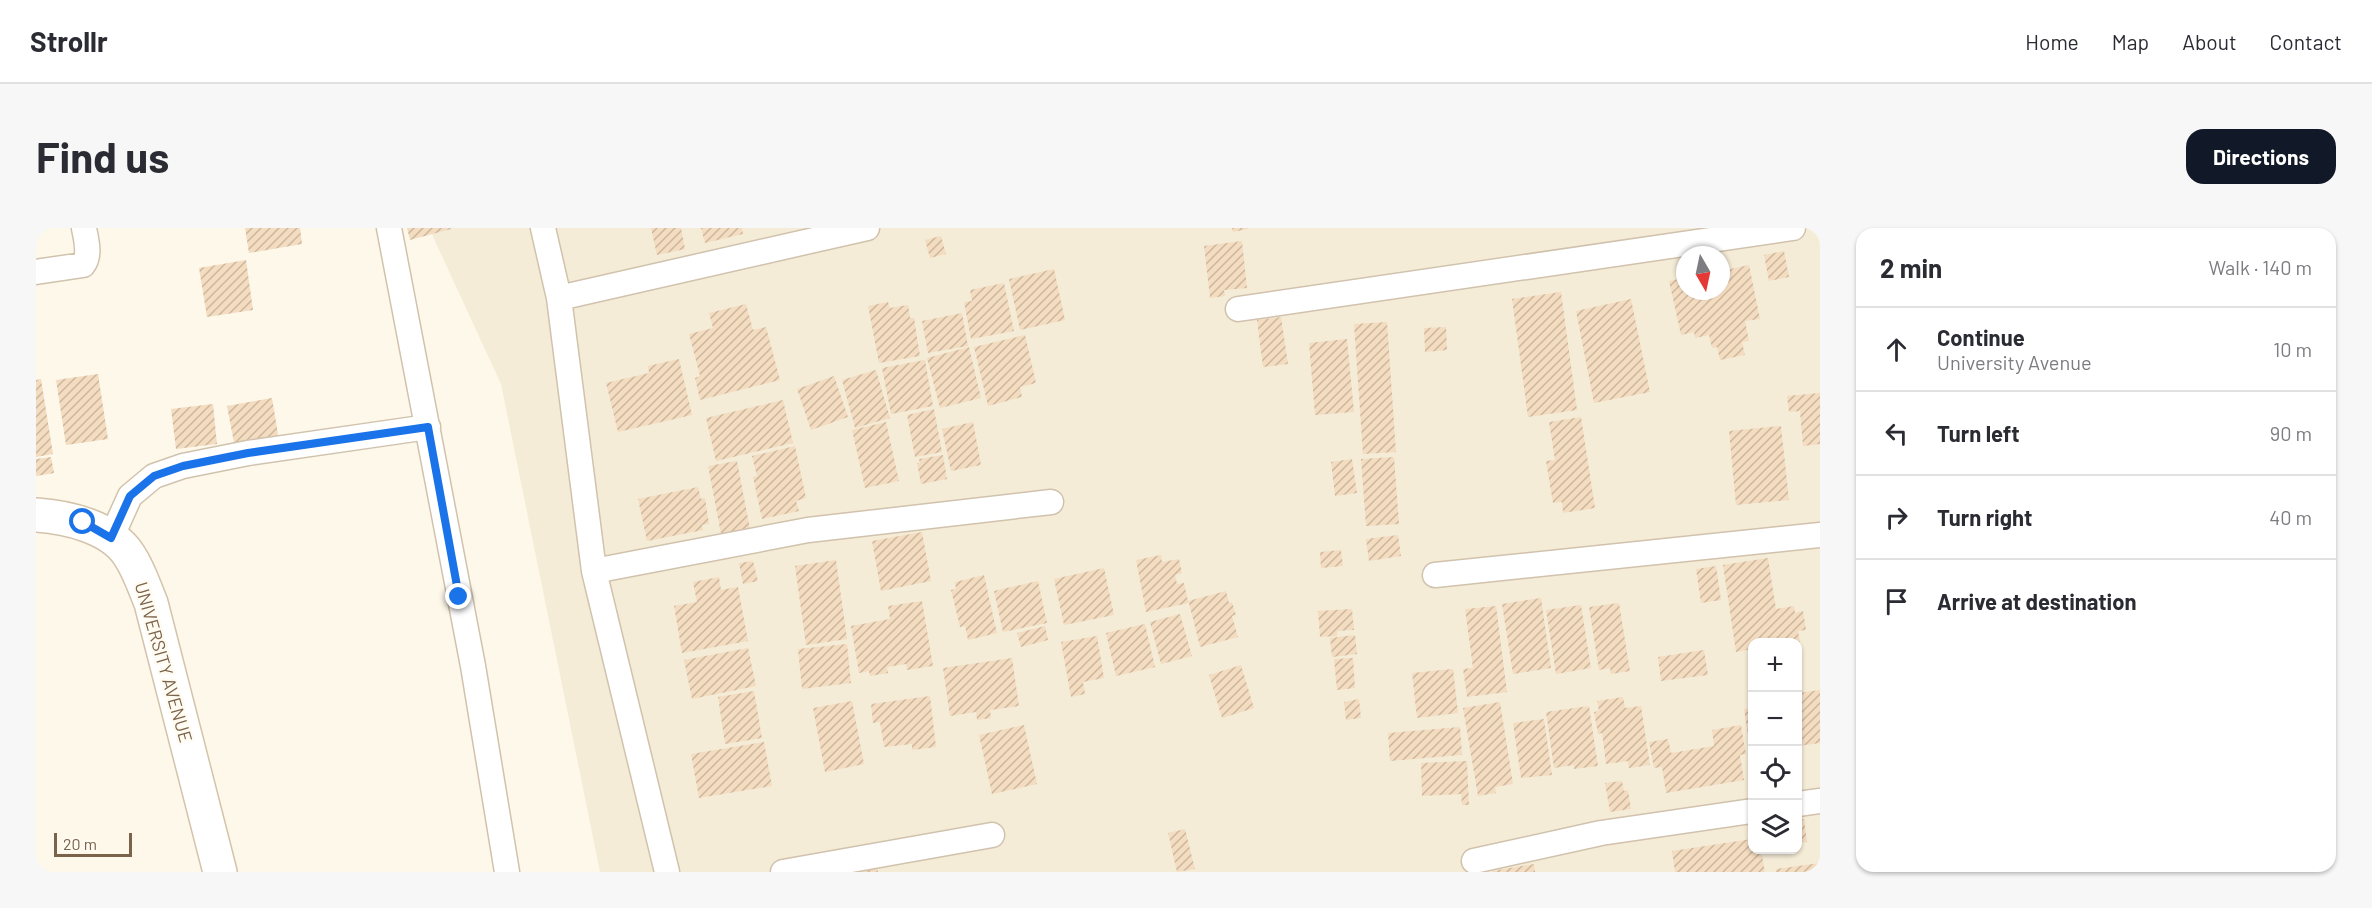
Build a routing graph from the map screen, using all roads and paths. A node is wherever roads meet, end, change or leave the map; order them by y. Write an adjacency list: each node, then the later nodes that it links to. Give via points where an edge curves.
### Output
1 (84, 228): 6 (street, via 88,254 83,265)
2 (389, 228): 9 (street)
3 (543, 228): 7 (street)
4 (867, 228): 7 (street)
5 (1793, 228): 8 (street)
6 (36, 272)
7 (559, 298): 14 (street)
8 (1238, 309)
9 (428, 427): 13 (street, via 248,453 154,476 130,496); 22 (street)
10 (1051, 502): 14 (street, via 808,530)
11 (36, 514): 13 (street, UNIVERSITY AVENUE, via 83,522)
12 (1820, 535): 15 (street)
13 (111, 538): 21 (street, UNIVERSITY AVENUE, via 128,553 151,603)
14 (594, 571): 23 (street)
15 (1435, 574)
16 (1820, 801): 17 (street)
17 (1802, 803)
18 (1748, 812): 20 (street, via 1601,834)
19 (992, 835): 24 (street)
20 (1474, 861)
21 (220, 872)
22 (507, 872)
23 (667, 872)
24 (783, 872)

